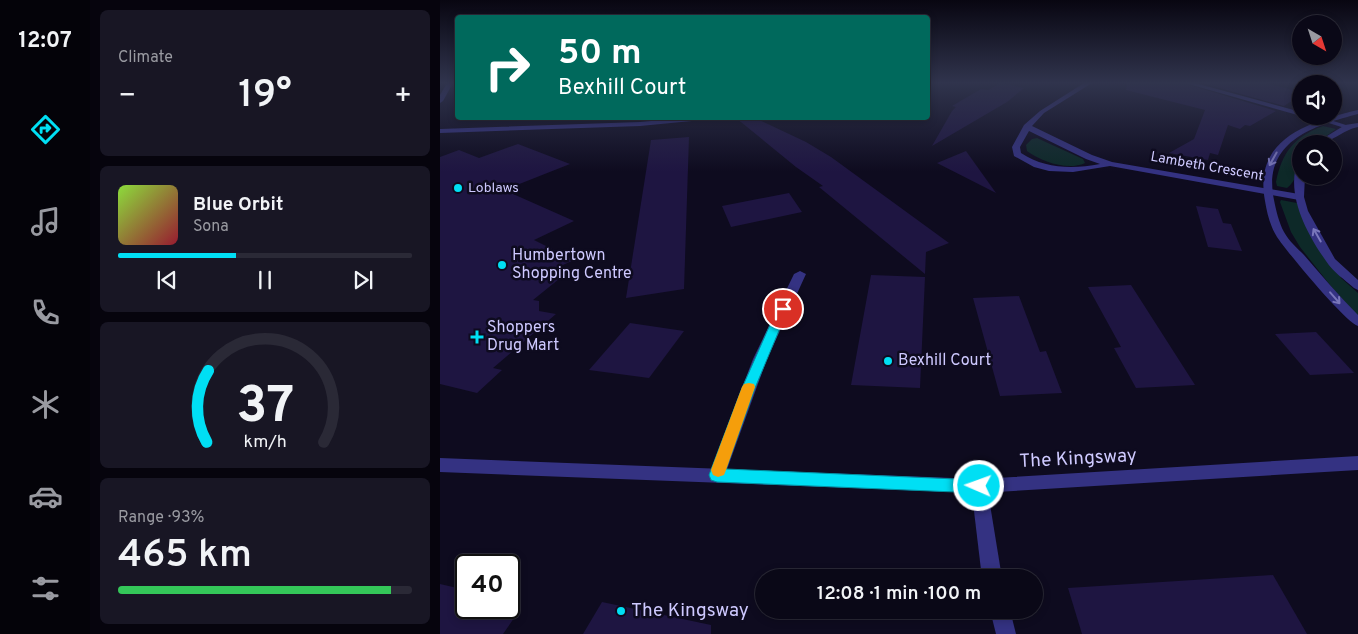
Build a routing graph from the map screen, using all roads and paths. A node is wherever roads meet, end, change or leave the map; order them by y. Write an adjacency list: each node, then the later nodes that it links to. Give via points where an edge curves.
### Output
1 (1043, 113): 8 (street, Lambeth Crescent)
2 (1356, 113): 3 (street)
3 (1342, 116)
4 (681, 120): 10 (street)
5 (1313, 125): 14 (street, one-way to 14, via 1281,144 1268,169)
6 (1341, 125): 9 (street)
7 (1358, 125): 9 (street)
8 (1027, 127): 12 (street, Lambeth Crescent); 12 (street, Lambeth Crescent, via 1016,147 1017,154 1032,164 1081,170)
9 (1348, 127): 11 (street)
10 (440, 131)
11 (1334, 135)
12 (1110, 164): 14 (street, Lambeth Crescent)
13 (1300, 185): 15 (street)
14 (1266, 191): 15 (street, Lambeth Crescent); 18 (street, one-way to 18, via 1279,233)
15 (1299, 197): 17 (street, one-way to 15, via 1332,261 1303,211)
16 (800, 274): 21 (street, via 760,359)
17 (1358, 286)
18 (1358, 322)
19 (1358, 463): 22 (street, The Kingsway)
20 (440, 465): 21 (street, The Kingsway)
21 (717, 475): 22 (street, The Kingsway)
22 (979, 486): 23 (street)
23 (990, 569)
24 (1002, 619): 25 (street)
25 (1006, 634)

